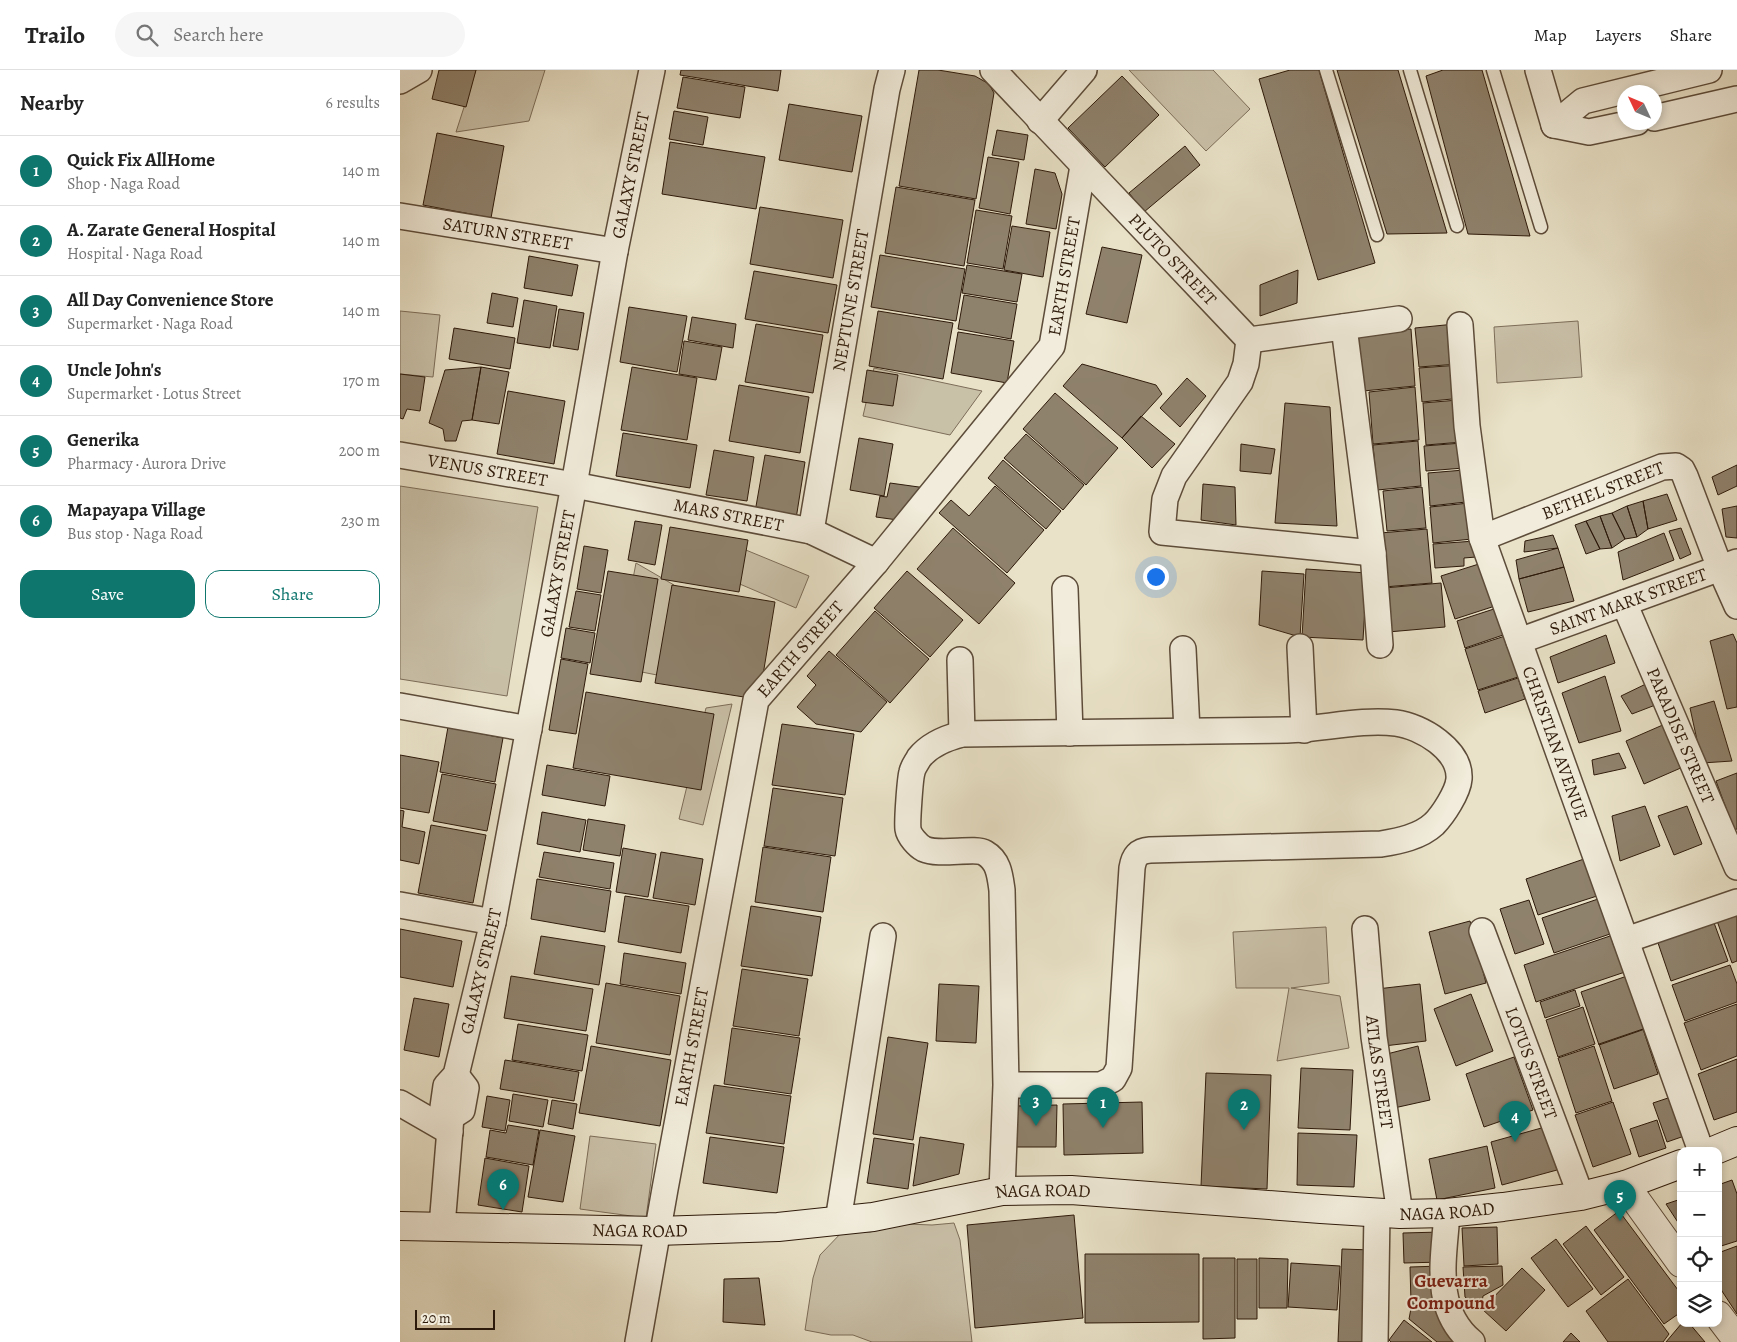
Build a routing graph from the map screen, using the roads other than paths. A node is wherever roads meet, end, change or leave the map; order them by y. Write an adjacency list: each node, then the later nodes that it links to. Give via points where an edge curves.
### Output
1 (419, 70): 11 (street)
2 (652, 70): 24 (street, GALAXY STREET)
3 (892, 70): 31 (street, NEPTUNE STREET)
4 (993, 70): 16 (street, PLUTO STREET)
5 (1084, 70): 16 (street)
6 (1326, 70): 23 (lane)
7 (1410, 70): 21 (lane)
8 (1493, 70): 22 (lane)
9 (1538, 70): 17 (street)
10 (1709, 70): 12 (street)
11 (400, 81)
12 (1656, 85)
13 (1617, 95): 17 (street, via 1583,102)
14 (1737, 99): 15 (street)
15 (1662, 116)
16 (1040, 121): 19 (street, PLUTO STREET)
17 (1554, 125): 18 (street, via 1589,132)
18 (1617, 126)
19 (1083, 166): 28 (street, PLUTO STREET); 34 (street, EARTH STREET, via 1052,346)
20 (400, 216): 24 (street, SATURN STREET)
21 (1457, 226)
22 (1540, 227)
23 (1377, 235)
24 (615, 251): 30 (street, GALAXY STREET)
25 (1399, 319): 27 (street)
26 (1460, 325): 32 (street, CHRISTIAN AVENUE, via 1467,426)
27 (1344, 327): 28 (street); 33 (street)
28 (1249, 340): 33 (street, via 1240,382 1174,476 1165,499 1162,532)
29 (400, 455): 30 (street, VENUS STREET)
30 (574, 485): 31 (street, MARS STREET); 45 (street, GALAXY STREET)
31 (811, 531): 34 (street, MARS STREET)
32 (1482, 538): 35 (street, BETHEL STREET, via 1662,467 1676,466 1682,470); 39 (street, CHRISTIAN AVENUE)
33 (1373, 553): 40 (street)
34 (876, 562): 73 (street, EARTH STREET, via 756,700)
35 (1729, 565): 37 (street, SAINT MARK STREET); 38 (street)
36 (1065, 589): 48 (street)
37 (1624, 603): 39 (street, SAINT MARK STREET); 50 (street, PARADISE STREET)
38 (1737, 606)
39 (1519, 641): 57 (street, CHRISTIAN AVENUE)
40 (1380, 645)
41 (1300, 647): 46 (street)
42 (1183, 649): 47 (street)
43 (960, 660): 49 (street)
44 (400, 706): 45 (street)
45 (529, 728): 53 (street, GALAXY STREET)
46 (1304, 730): 47 (street); 58 (street, via 1396,723 1430,735 1454,759 1459,778 1452,800 1434,825 1408,839 1381,844 1150,850 1137,854 1132,868 1120,1057 1116,1074 1101,1085)
47 (1187, 731): 48 (street)
48 (1070, 732): 49 (street)
49 (962, 734): 58 (street, via 944,739 930,748 916,764 912,772 908,831 924,850 984,852 994,860 1000,872)
50 (1737, 867)
51 (1737, 902): 57 (street)
52 (400, 905): 53 (street)
53 (493, 922): 60 (street, GALAXY STREET, via 456,1074 446,1086 443,1107)
54 (1365, 929): 68 (street, ATLAS STREET)
55 (1482, 930): 67 (street, LOTUS STREET)
56 (883, 936): 70 (street)
57 (1626, 940): 62 (street, CHRISTIAN AVENUE)
58 (1006, 1085): 66 (street)
59 (400, 1103): 60 (street)
60 (451, 1124): 72 (street, GALAXY STREET)
61 (1737, 1141): 63 (main road)
62 (1701, 1147)
63 (1722, 1147)
64 (1677, 1166): 65 (main road, NAGA ROAD)
65 (1625, 1185): 67 (main road, NAGA ROAD); 74 (main road)
66 (1002, 1191): 68 (main road, NAGA ROAD, via 1071,1190); 70 (main road, NAGA ROAD, via 874,1217)
67 (1581, 1196): 69 (main road, NAGA ROAD)
68 (1389, 1213): 69 (main road, NAGA ROAD); 76 (street, ATLAS STREET)
69 (1447, 1213): 77 (street, via 1443,1282 1446,1304 1462,1334)
70 (838, 1221): 73 (main road, NAGA ROAD, via 778,1227)
71 (400, 1226): 72 (main road, NAGA ROAD)
72 (442, 1226): 73 (main road, NAGA ROAD)
73 (657, 1231): 75 (street, EARTH STREET)
74 (1677, 1257)
75 (638, 1342)
76 (1375, 1342)
77 (1472, 1342)

